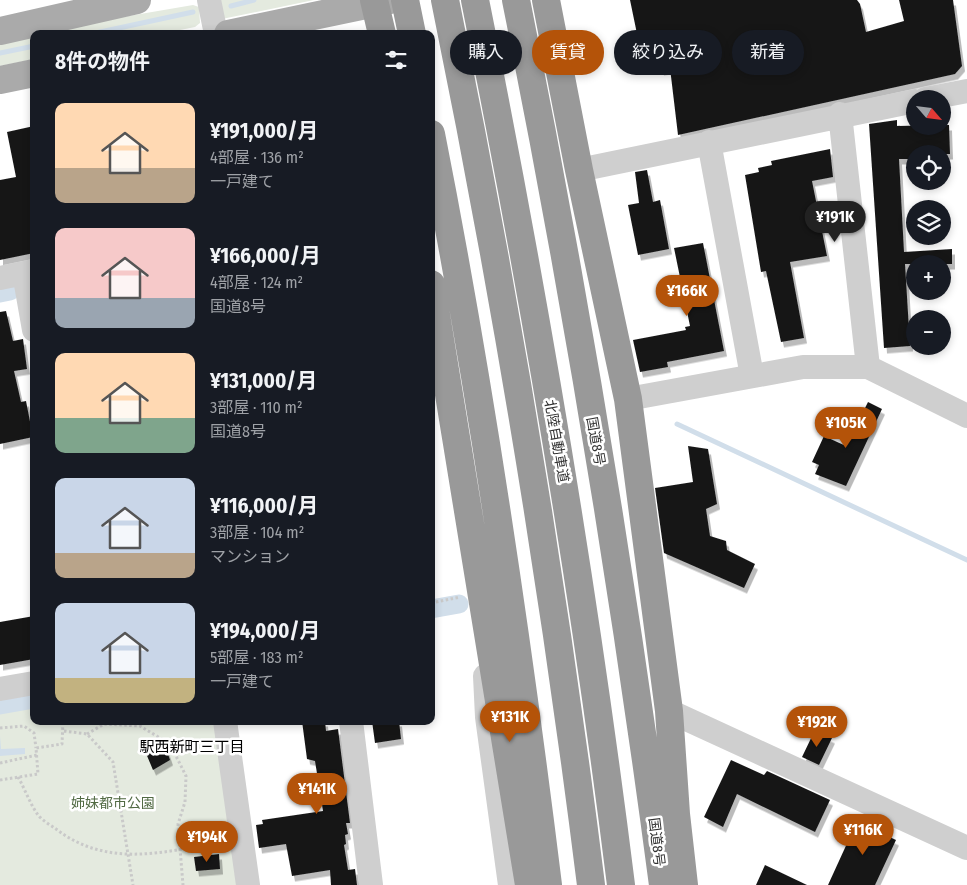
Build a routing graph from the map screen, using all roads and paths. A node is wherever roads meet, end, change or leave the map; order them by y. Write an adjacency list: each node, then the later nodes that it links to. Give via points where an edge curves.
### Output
1 (137, 0): 13 (main road)
2 (209, 0): 9 (street)
3 (405, 0): 12 (highway)
4 (445, 0): 59 (highway, 北陸自動車道, via 511,340 544,544)
5 (475, 0): 60 (highway, 北陸自動車道, via 535,309 576,549)
6 (516, 0): 61 (highway, 国道8号, via 552,178 636,678)
7 (546, 0): 22 (highway)
8 (380, 1): 10 (main road); 11 (highway)
9 (215, 30)
10 (246, 30)
11 (382, 30)
12 (411, 30)
13 (0, 31)
14 (30, 74): 15 (main road)
15 (0, 80)
16 (967, 91): 17 (street)
17 (951, 94)
18 (906, 103): 19 (street)
19 (840, 114): 20 (street); 26 (street)
20 (709, 142): 22 (street); 27 (street)
21 (435, 154): 58 (highway, via 451,232 502,546)
22 (578, 170): 28 (highway)
23 (29, 272): 24 (street)
24 (0, 278)
25 (435, 314): 30 (highway)
26 (868, 367): 27 (street, via 804,367); 29 (street)
27 (752, 376): 28 (street)
28 (628, 399): 34 (highway)
29 (967, 416)
30 (473, 600): 31 (path); 56 (street); 57 (highway)
31 (435, 603)
32 (30, 684): 33 (street)
33 (0, 689)
34 (669, 711): 49 (street); 62 (highway)
35 (63, 725): 41 (path)
36 (102, 725): 42 (path)
37 (122, 725): 50 (path, via 140,726 170,744 186,776 185,802 178,824)
38 (226, 725): 48 (street)
39 (352, 725): 55 (street)
40 (0, 728): 43 (path, via 24,726 34,733)
41 (64, 731): 42 (path); 43 (path, via 62,744)
42 (87, 734): 51 (path, via 113,762)
43 (36, 748): 44 (path)
44 (37, 755): 45 (path); 46 (path, via 38,774)
45 (0, 763)
46 (18, 777): 47 (path); 51 (path, via 38,816 69,839 98,851)
47 (0, 780)
48 (242, 837): 50 (path); 54 (street)
49 (967, 848)
50 (179, 850): 51 (path); 53 (path)
51 (128, 856): 52 (path)
52 (133, 885)
53 (183, 885)
54 (248, 885)
55 (372, 885)
56 (510, 885)
57 (529, 885)
58 (548, 885)
59 (591, 885)
60 (621, 885)
61 (663, 885)
62 (684, 885)

